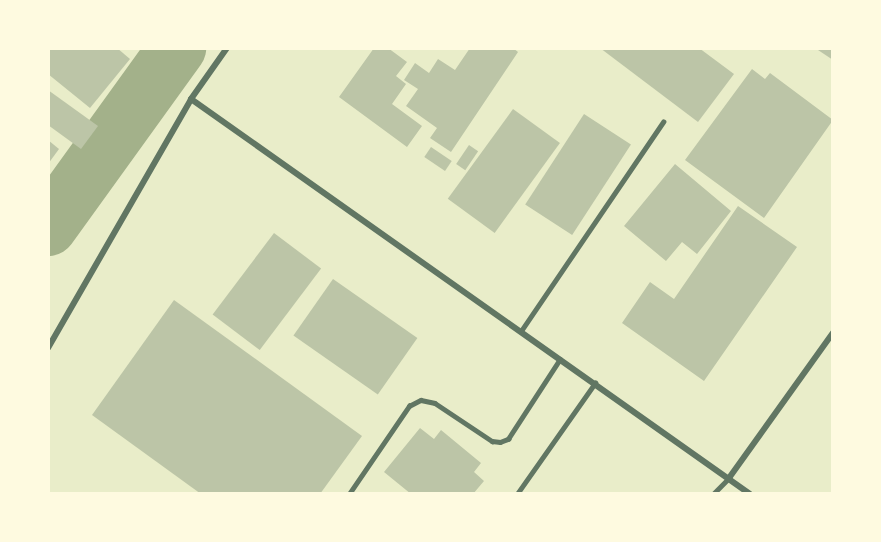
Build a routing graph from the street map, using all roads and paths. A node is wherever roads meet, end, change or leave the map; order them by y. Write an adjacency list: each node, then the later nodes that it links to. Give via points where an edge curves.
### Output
1 (227, 48): 2 (street)
2 (190, 99): 4 (street); 6 (street)
3 (663, 122): 4 (lane)
4 (521, 331): 7 (street)
5 (833, 333): 9 (street)
6 (48, 348)
7 (560, 359): 8 (street); 10 (lane, via 508,439 500,442 492,441 435,402 421,400 409,406)
8 (595, 383): 9 (street); 11 (lane)
9 (729, 478): 12 (lane); 13 (street)
10 (349, 494)
11 (517, 494)
12 (714, 494)
13 (750, 494)

